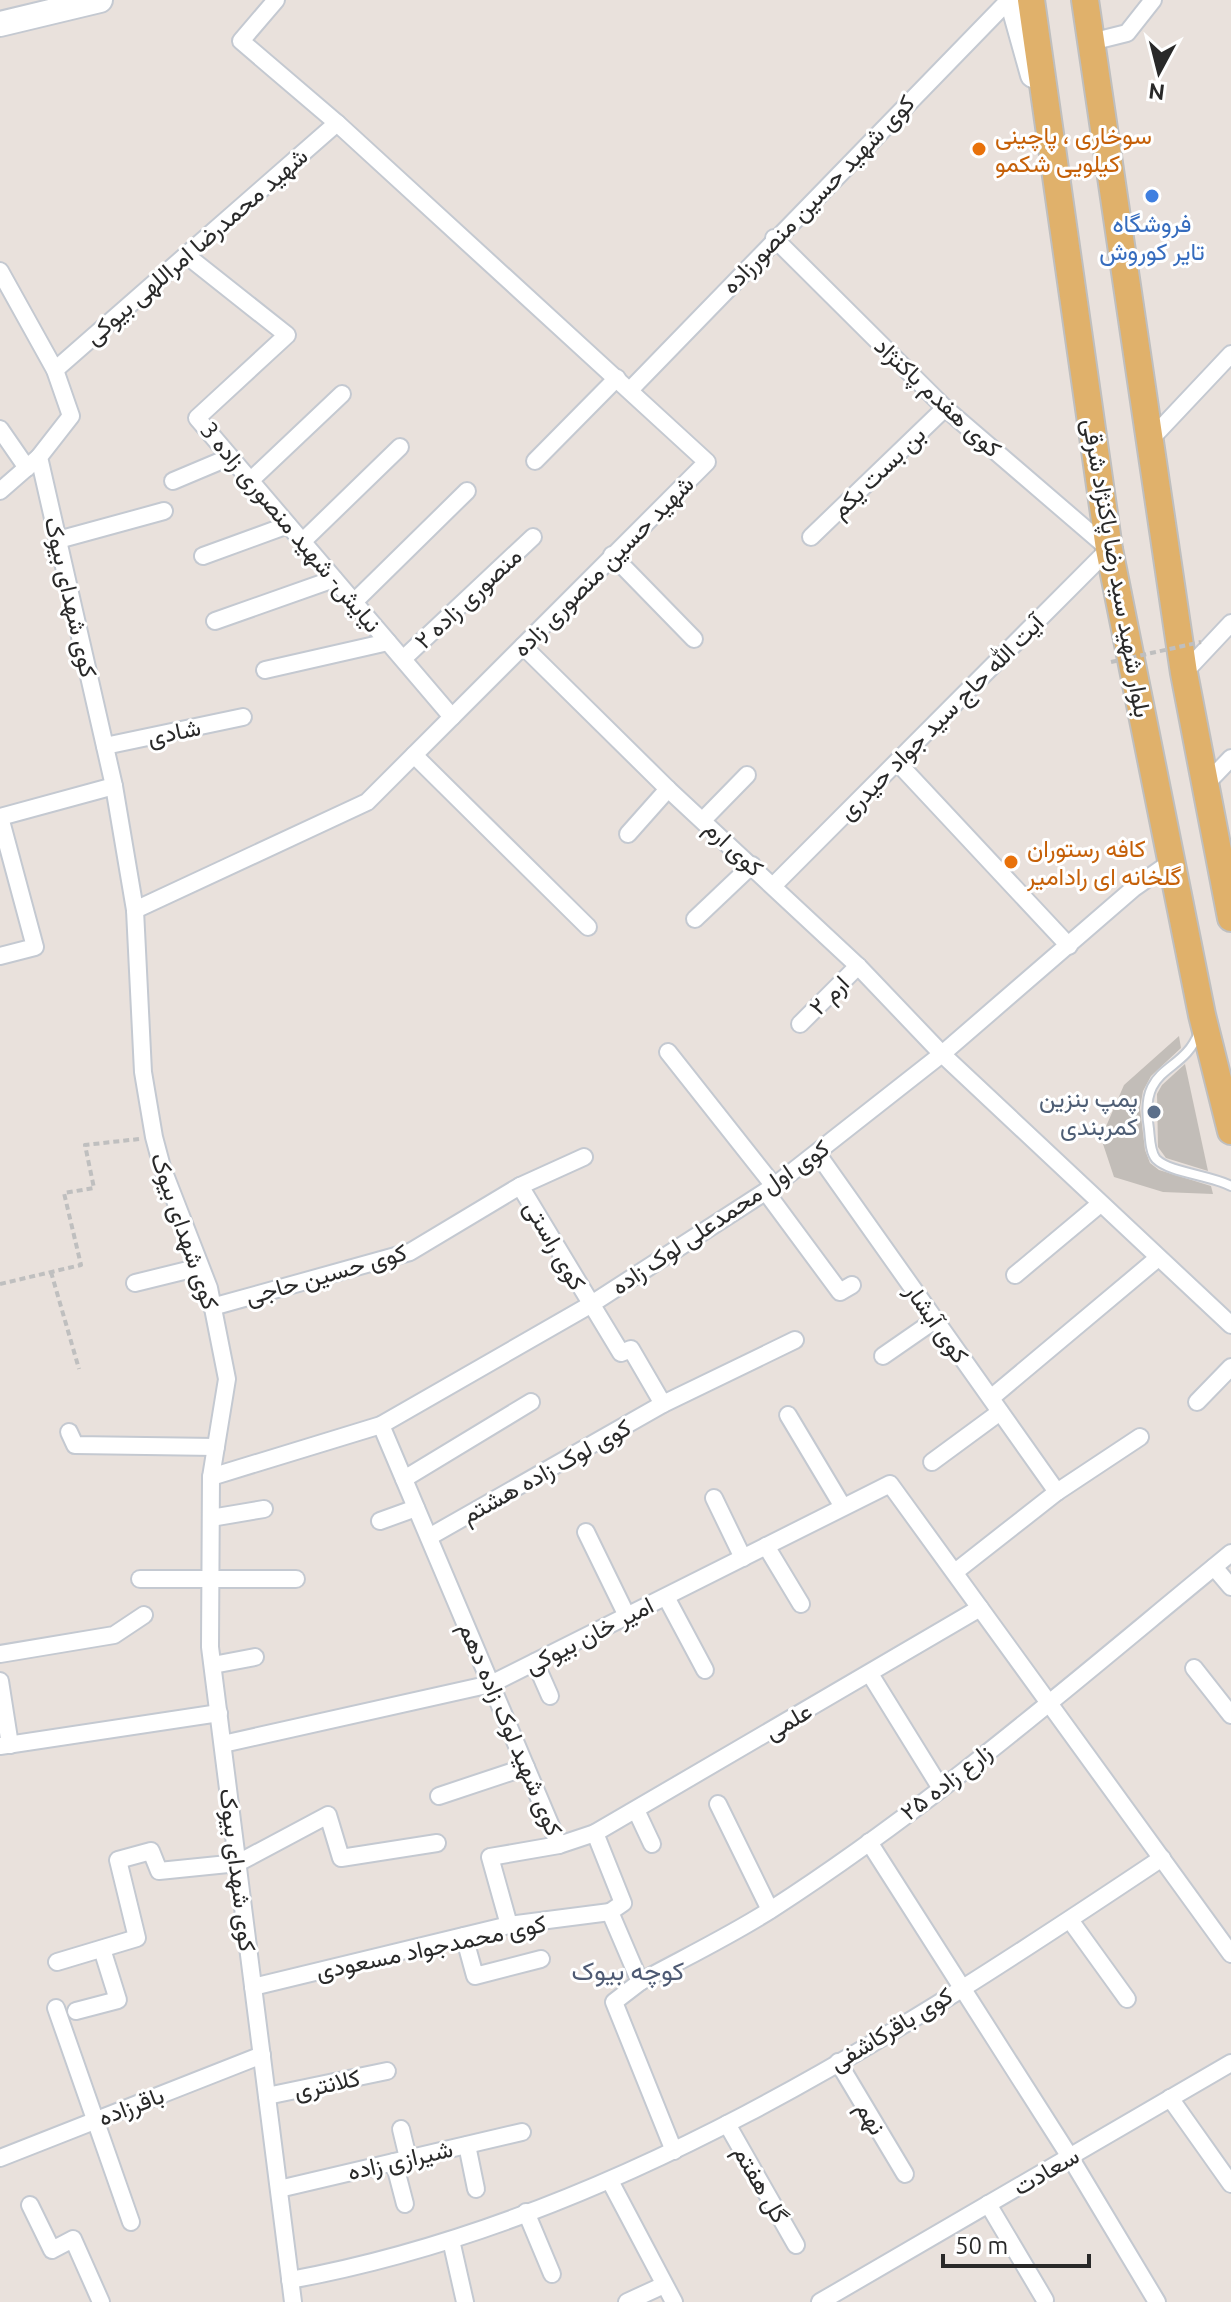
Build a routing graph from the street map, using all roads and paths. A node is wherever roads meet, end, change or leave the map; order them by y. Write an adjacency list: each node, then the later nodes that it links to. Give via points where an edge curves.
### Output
1 (100, 0): 7 (main road)
2 (276, 0): 9 (street, شهید حسین منصوری زاده, via 241,41)
3 (1010, 0): 10 (main road); 11 (street, کوی شهید حسین منصورزاده)
4 (1031, 0): 10 (main road, بلوار شهید سید رضا پاکنژاد شرقی)
5 (1085, 0): 8 (main road, بلوار شهید سید رضا پاکنژاد شرقی)
6 (1153, 0): 8 (street, via 1127,33)
7 (0, 24)
8 (1091, 42): 21 (main road, بلوار شهید سید رضا پاکنژاد شرقی)
9 (337, 123): 12 (street, شهید محمدرضا امراللهی بیوکی); 16 (street, شهید حسین منصوری زاده)
10 (1051, 138): 36 (main road, بلوار شهید سید رضا پاکنژاد شرقی)
11 (774, 238): 17 (street, کوی شهید حسین منصورزاده); 19 (street, کوی هفدم پاکنژاد)
12 (186, 255): 15 (street, شهید محمدرضا امراللهی بیوکی); 23 (street, نیایش- شهید منصوری زاده 3, via 287,335 197,418)
13 (0, 271): 15 (street)
14 (1231, 354): 21 (street)
15 (55, 370): 25 (street, via 71,416)
16 (617, 378): 17 (street, شهید حسین منصوری زاده); 24 (street)
17 (630, 390): 37 (street, شهید حسین منصوری زاده, via 707,462)
18 (342, 394): 27 (street)
19 (945, 408): 33 (street, بن بست یکم); 36 (street, کوی هفدم پاکنژاد)
20 (0, 429): 25 (street)
21 (1150, 440): 50 (main road, بلوار شهید سید رضا پاکنژاد شرقی)
22 (400, 447): 35 (street)
23 (230, 457): 26 (street); 27 (street, نیایش- شهید منصوری زاده 3)
24 (535, 461)
25 (33, 462): 28 (street); 34 (street, کوی شهدای بیوک)
26 (173, 481)
27 (250, 481): 31 (street, نیایش- شهید منصوری زاده 3)
28 (0, 491)
29 (467, 491): 40 (street)
30 (164, 511): 34 (street)
31 (288, 525): 35 (street, نیایش- شهید منصوری زاده 3); 38 (street)
32 (533, 537): 47 (street, منصوری زاده ۲)
33 (811, 537)
34 (58, 540): 53 (street, کوی شهدای بیوک)
35 (302, 542): 39 (street, نیایش- شهید منصوری زاده 3)
36 (1109, 549): 56 (street, آیت الله حاج سید جواد حیدری); 64 (main road, بلوار شهید سید رضا پاکنژاد شرقی)
37 (612, 555): 43 (street); 46 (street, شهید حسین منصوری زاده)
38 (203, 556)
39 (334, 579): 40 (street, نیایش- شهید منصوری زاده 3); 41 (street)
40 (354, 602): 44 (street, نیایش- شهید منصوری زاده 3)
41 (215, 621)
42 (1231, 623): 50 (street)
43 (694, 639)
44 (388, 642): 47 (street, نیایش- شهید منصوری زاده 3); 49 (street)
45 (1201, 642): 48 (path, bridge)
46 (523, 646): 52 (street, شهید حسین منصوری زاده); 60 (street, کوی ارم)
47 (403, 659): 52 (street, نیایش- شهید منصوری زاده 3)
48 (1111, 662)
49 (265, 670)
50 (1184, 673): 58 (main road, بلوار شهید سید رضا پاکنژاد شرقی)
51 (243, 717): 53 (street, شادی)
52 (452, 717): 54 (street, شهید حسین منصوری زاده)
53 (105, 746): 59 (street, کوی شهدای بیوک)
54 (414, 755): 67 (street, شهید حسین منصوری زاده, via 367,802); 70 (street)
55 (1231, 758): 58 (street)
56 (897, 762): 66 (street, آیت الله حاج سید جواد حیدری); 71 (street)
57 (747, 775): 62 (street)
58 (1206, 784): 68 (main road, بلوار شهید سید رضا پاکنژاد شرقی)
59 (114, 786): 61 (street); 67 (street, کوی شهدای بیوک)
60 (668, 789): 62 (street, کوی ارم); 63 (street)
61 (0, 817): 72 (street, via 35,947)
62 (704, 819): 65 (street, کوی ارم)
63 (628, 834)
64 (1171, 862): 71 (street, کوی اول محمدعلی لوک زاده); 74 (main road, بلوار شهید سید رضا پاکنژاد شرقی)
65 (752, 865): 66 (street, کوی ارم); 69 (street)
66 (774, 885): 73 (street, کوی ارم)
67 (135, 910): 79 (street, کوی شهدای بیوک, via 143,1072)
68 (1231, 918)
69 (695, 919)
70 (588, 927)
71 (1069, 946): 77 (street, کوی اول محمدعلی لوک زاده)
72 (0, 956)
73 (858, 966): 75 (street, ارم ۲); 77 (street, کوی ارم)
74 (1202, 1015): 78 (main road, بلوار شهید سید رضا پاکنژاد شرقی); 83 (lane, via 1197,1037 1158,1077 1146,1100 1152,1150 1156,1159 1172,1167)
75 (800, 1024)
76 (668, 1052): 84 (street)
77 (942, 1054): 80 (street, کوی اول محمدعلی لوک زاده); 85 (street, کوی ارم)
78 (1231, 1131)
79 (154, 1137): 87 (street, کوی شهدای بیوک); 88 (path, via 85,1145 94,1188 64,1193 81,1265)
80 (817, 1153): 84 (street, کوی اول محمدعلی لوک زاده); 95 (street, کوی آبشار)
81 (584, 1157): 82 (street, کوی حسین حاجی)
82 (520, 1186): 93 (street, کوی راستی); 94 (street, کوی حسین حاجی, via 410,1252)
83 (1231, 1186)
84 (770, 1189): 92 (street, via 840,1292); 93 (street, کوی اول محمدعلی لوک زاده)
85 (1100, 1204): 86 (street, کوی ارم); 89 (street)
86 (1158, 1258): 96 (street, کوی ارم); 104 (street)
87 (200, 1267): 90 (street); 94 (street, کوی شهدای بیوک)
88 (51, 1272): 91 (path); 100 (path)
89 (1015, 1275)
90 (135, 1283)
91 (0, 1284)
92 (852, 1285)
93 (590, 1305): 103 (street, via 621,1353 631,1349); 106 (street, کوی اول محمدعلی لوک زاده)
94 (212, 1307): 109 (street, کوی شهدای بیوک, via 227,1379)
95 (935, 1320): 98 (street); 104 (street, کوی آبشار)
96 (1231, 1325)
97 (795, 1340): 103 (street, کوی لوک زاده هشتم)
98 (883, 1356)
99 (1231, 1367): 102 (street)
100 (79, 1369)
101 (531, 1402): 112 (street)
102 (1197, 1402)
103 (663, 1404): 121 (street, کوی لوک زاده هشتم)
104 (996, 1405): 110 (street); 113 (street, کوی آبشار)
105 (788, 1415): 115 (street)
106 (381, 1425): 111 (street, کوی اول محمدعلی لوک زاده); 112 (street, کوی شهید لوک زاده دهم)
107 (69, 1432): 109 (street, via 75,1445)
108 (1140, 1437): 113 (street)
109 (216, 1447): 111 (street, کوی شهدای بیوک)
110 (932, 1462)
111 (211, 1477): 118 (street, کوی شهدای بیوک)
112 (404, 1479): 116 (street, کوی شهید لوک زاده دهم)
113 (1057, 1492): 126 (street)
114 (714, 1498): 124 (street)
115 (843, 1507): 122 (street, امیر خان بیوکی); 126 (street, امیر خان بیوکی, via 890,1484)
116 (416, 1508): 119 (street); 121 (street, کوی شهید لوک زاده دهم)
117 (264, 1509): 118 (street)
118 (211, 1518): 129 (street, کوی شهدای بیوک)
119 (380, 1521)
120 (586, 1532): 135 (street)
121 (429, 1537): 144 (street, کوی شهید لوک زاده دهم)
122 (766, 1546): 124 (street, امیر خان بیوکی); 132 (street)
123 (1231, 1553): 125 (street, زارع زاده ۲۵)
124 (743, 1558): 131 (street, امیر خان بیوکی)
125 (1214, 1567): 130 (street); 146 (street, زارع زاده ۲۵)
126 (955, 1572): 133 (street)
127 (140, 1579): 129 (street)
128 (296, 1579): 129 (street)
129 (210, 1581): 139 (street, کوی شهدای بیوک)
130 (1231, 1587)
131 (666, 1597): 135 (street, امیر خان بیوکی); 141 (street)
132 (801, 1604)
133 (980, 1608): 142 (street, علمی); 146 (street)
134 (144, 1615): 136 (street, via 114,1635)
135 (627, 1616): 138 (street, امیر خان بیوکی)
136 (0, 1654)
137 (255, 1657): 139 (street)
138 (535, 1662): 144 (street, امیر خان بیوکی); 145 (street)
139 (213, 1665): 147 (street, کوی شهدای بیوک)
140 (1194, 1668): 148 (street)
141 (705, 1670)
142 (870, 1674): 152 (street); 155 (street, علمی)
143 (0, 1681): 150 (street)
144 (491, 1684): 149 (street, امیر خان بیوکی); 151 (street, کوی شهید لوک زاده دهم)
145 (550, 1696)
146 (1049, 1702): 152 (street, زارع زاده ۲۵); 161 (street)
147 (219, 1713): 149 (street, کوی شهدای بیوک); 150 (street)
148 (1231, 1715)
149 (223, 1744): 162 (street, کوی شهدای بیوک)
150 (5, 1745)
151 (526, 1767): 153 (street); 160 (street, کوی شهید لوک زاده دهم)
152 (940, 1787): 157 (street, زارع زاده ۲۵)
153 (439, 1796)
154 (718, 1804): 163 (street)
155 (636, 1810): 156 (street, علمی); 159 (street)
156 (595, 1833): 160 (street, کوی شهید لوک زاده دهم); 164 (street, کوی شهید لوک زاده دهم, via 623,1903)
157 (869, 1842): 163 (street, زارع زاده ۲۵); 174 (street)
158 (437, 1843): 162 (street, via 341,1858 328,1815)
159 (652, 1844)
160 (559, 1845): 166 (street, via 490,1857)
161 (1162, 1858): 165 (street, کوی باقرکاشفی); 169 (street)
162 (238, 1863): 168 (street, via 159,1871 151,1851 118,1860 137,1938); 173 (street, کوی شهدای بیوک)
163 (770, 1910): 172 (street, زارع زاده ۲۵)
164 (610, 1912): 166 (street, کوی محمدجواد مسعودی); 172 (street)
165 (1070, 1920): 174 (street, کوی باقرکاشفی); 175 (street)
166 (509, 1925): 167 (street, کوی محمدجواد مسعودی)
167 (464, 1936): 170 (street, via 475,1976); 173 (street, کوی محمدجواد مسعودی)
168 (102, 1949): 171 (street); 177 (street, via 118,2000)
169 (1231, 1954)
170 (541, 1959)
171 (57, 1962)
172 (640, 1982): 189 (street, via 614,2002)
173 (253, 1987): 178 (street, کوی شهدای بیوک)
174 (960, 1988): 179 (street, کوی باقرکاشفی); 190 (street)
175 (1127, 1999)
176 (56, 2008): 184 (street)
177 (76, 2011)
178 (262, 2055): 182 (street, کوی شهدای بیوک); 184 (street, باقرزاده)
179 (838, 2062): 185 (street, کوی باقرکاشفی); 193 (street, نهم)
180 (1231, 2063): 183 (street, سعادت)
181 (387, 2071): 182 (street, کلانتری)
182 (267, 2096): 196 (street, کوی شهدای بیوک)
183 (1170, 2098): 190 (street, سعادت); 195 (street)
184 (97, 2119): 191 (street, باقرزاده); 202 (street)
185 (727, 2124): 189 (street, کوی باقرکاشفی); 204 (street, گل هفتم)
186 (401, 2129): 192 (street)
187 (522, 2132): 188 (street, شیرازی زاده)
188 (467, 2145): 192 (street, شیرازی زاده); 197 (street)
189 (674, 2151): 194 (street, کوی باقرکاشفی)
190 (1070, 2157): 199 (street, سعادت); 215 (street)
191 (0, 2158)
192 (401, 2160): 196 (street, شیرازی زاده); 198 (street)
193 (905, 2174)
194 (610, 2181): 201 (street, کوی باقرکاشفی); 207 (street)
195 (1231, 2184)
196 (279, 2189): 206 (street, کوی شهدای بیوک)
197 (476, 2189)
198 (405, 2204)
199 (988, 2204): 208 (street); 209 (street, سعادت)
200 (30, 2205): 210 (street, via 52,2250 73,2239)
201 (526, 2212): 203 (street, کوی باقرکاشفی); 205 (street)
202 (131, 2222)
203 (451, 2240): 206 (street, کوی باقرکاشفی); 212 (street)
204 (796, 2245)
205 (552, 2274)
206 (290, 2280): 211 (street, کوی شهدای بیوک)
207 (664, 2285): 213 (street); 214 (street)
208 (1045, 2300)
209 (823, 2301)
210 (101, 2302)
211 (293, 2302)
212 (465, 2302)
213 (627, 2302)
214 (674, 2302)
215 (1157, 2302)

